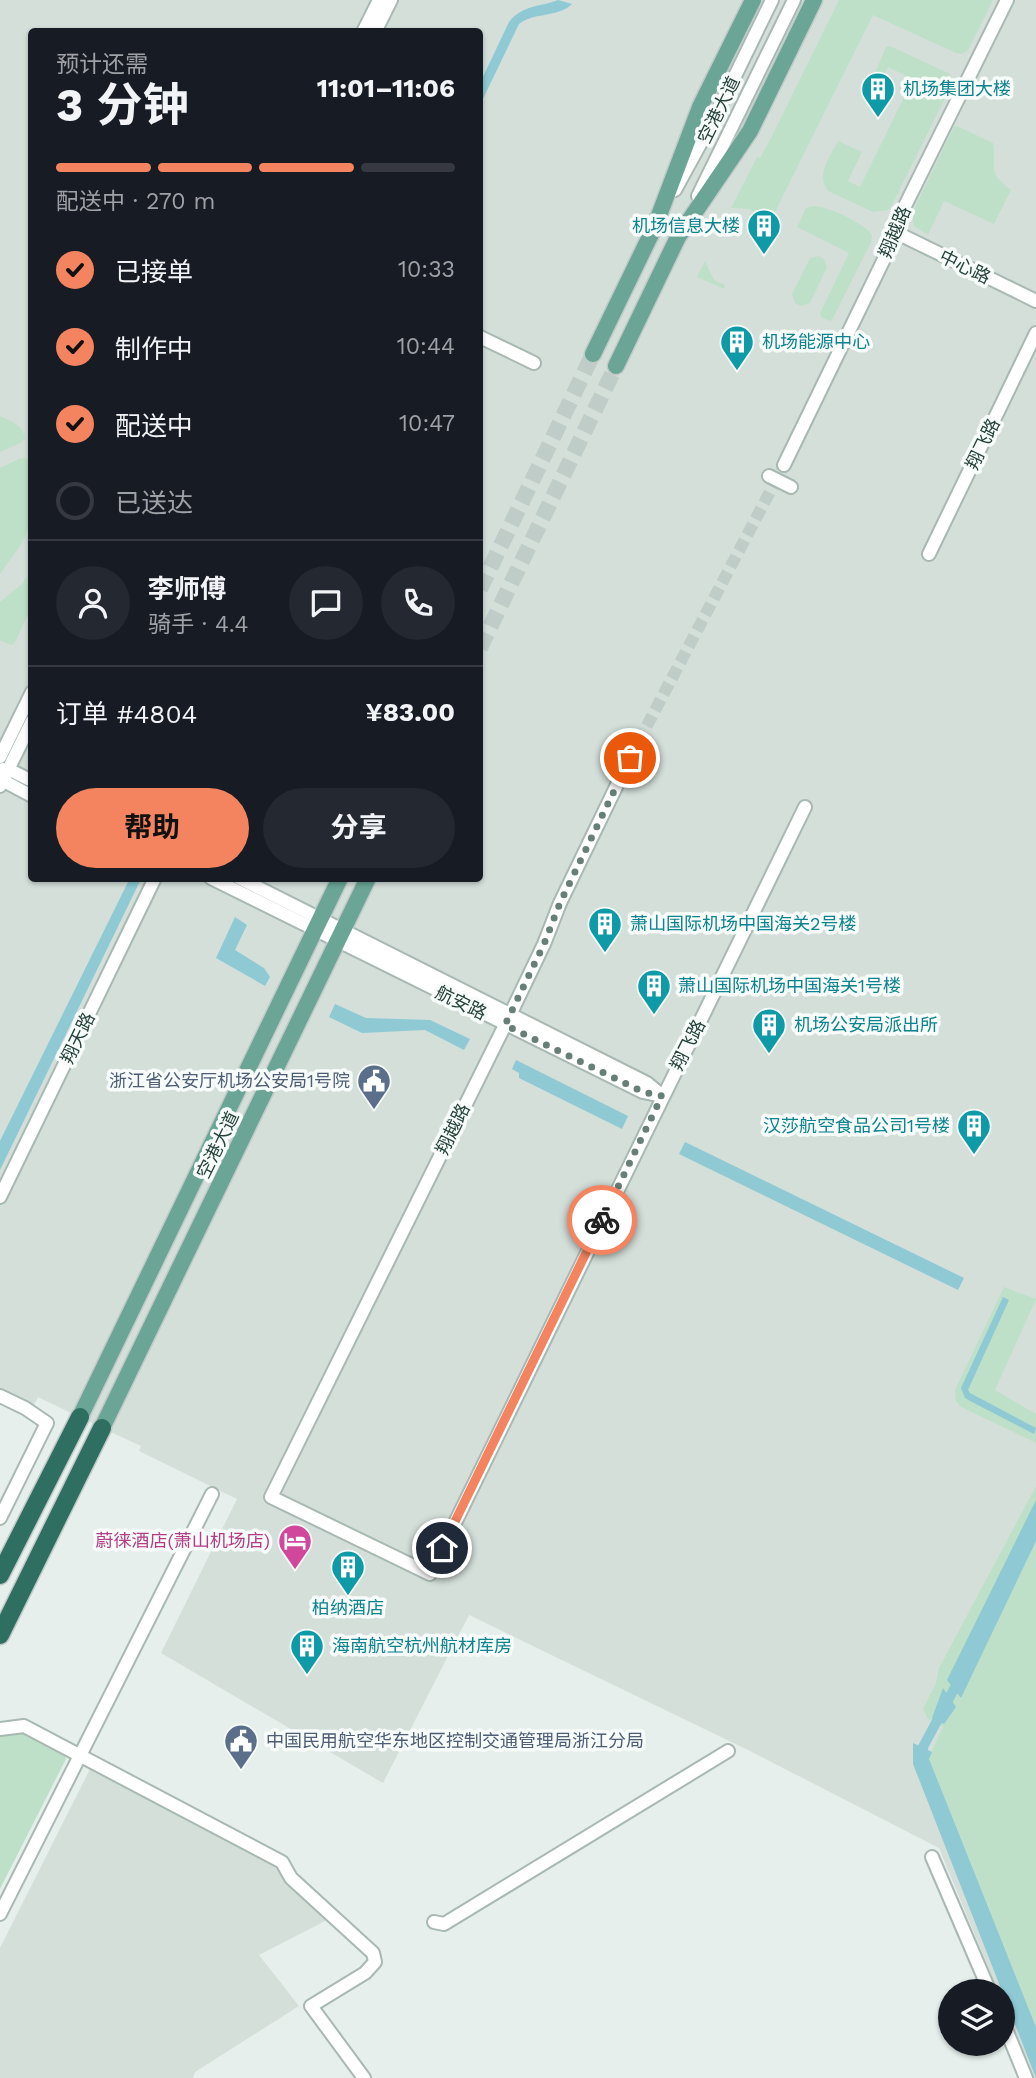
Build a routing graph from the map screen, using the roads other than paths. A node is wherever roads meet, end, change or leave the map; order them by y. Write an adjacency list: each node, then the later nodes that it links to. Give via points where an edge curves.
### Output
1 (379, 0): 8 (street)
2 (391, 0): 9 (street)
3 (753, 0): 10 (main road, 空港大道, via 700,107)
4 (772, 0): 10 (street, 空港大道)
5 (794, 0): 12 (street, 空港大道)
6 (814, 0): 12 (main road, 空港大道, via 750,131)
7 (1007, 0): 11 (street, 翔越路)
8 (365, 28)
9 (377, 28)
10 (655, 226): 16 (main road, 空港大道)
11 (895, 232): 13 (street, 中心路); 19 (street, 翔越路)
12 (678, 237): 18 (main road, 空港大道)
13 (1036, 301)
14 (1036, 333): 22 (street, 翔飞路)
15 (483, 338): 17 (street)
16 (593, 354)
17 (534, 363)
18 (616, 366)
19 (784, 465)
20 (769, 476): 21 (street)
21 (791, 487)
22 (929, 554)
23 (28, 700): 25 (street)
24 (28, 728): 27 (street)
25 (0, 757)
26 (630, 758): 38 (street, 翔越路)
27 (2, 777): 28 (street); 29 (street)
28 (28, 780)
29 (28, 793)
30 (805, 807): 39 (street, 翔飞路)
31 (153, 882): 40 (street, 翔天路)
32 (220, 882): 36 (street, 航安路)
33 (246, 882): 36 (street, 航安路)
34 (338, 882): 36 (main road, 空港大道)
35 (366, 882): 37 (main road, 空港大道)
36 (317, 925): 37 (street, 航安路); 42 (main road, 空港大道)
37 (340, 936): 38 (street, 航安路); 43 (main road, 空港大道)
38 (507, 1020): 39 (street, 航安路, via 647,1083); 46 (street, 翔越路, via 271,1497)
39 (662, 1096): 46 (street, 翔飞路, via 430,1574)
40 (0, 1197)
41 (0, 1396): 45 (street, via 47,1423)
42 (79, 1417): 47 (highway)
43 (102, 1427): 48 (highway)
44 (212, 1494): 51 (street)
45 (0, 1518)
46 (418, 1568)
47 (0, 1575)
48 (0, 1635)
49 (0, 1729): 51 (street, via 24,1726)
50 (728, 1751): 54 (street, via 444,1924)
51 (80, 1756): 53 (street); 57 (street, via 282,1862 291,1878 373,1953 375,1962 365,1973 311,2006)
52 (932, 1857): 55 (street)
53 (0, 1914)
54 (434, 1922)
55 (984, 1979)
56 (1015, 2051): 58 (street)
57 (364, 2078)
58 (1026, 2078)

